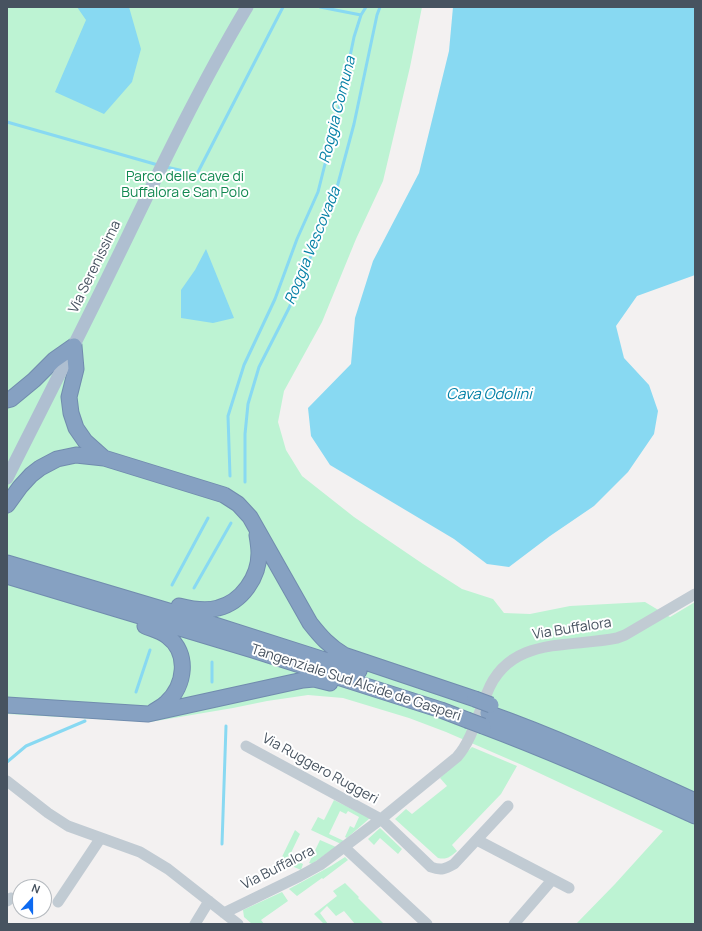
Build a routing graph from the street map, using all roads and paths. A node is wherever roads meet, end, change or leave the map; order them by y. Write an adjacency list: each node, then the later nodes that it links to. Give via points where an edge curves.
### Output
1 (246, 7): 2 (main road, Via Serenissima, via 168,154)
2 (74, 346): 3 (highway); 4 (highway, via 76,369 69,397 71,413 76,428 85,441); 5 (main road, Via Serenissima)
3 (7, 400)
4 (104, 458): 6 (highway, via 76,455 40,468 31,475); 7 (highway, via 224,495 238,504 250,517)
5 (7, 478)
6 (7, 505)
7 (257, 530): 11 (highway, via 259,553 251,582 240,596 218,608 188,608 114,585); 14 (highway, via 310,623 331,647 344,655)
8 (7, 563): 11 (highway, Tangenziale Sud Alcide de Gasperi)
9 (7, 576): 10 (highway, Tangenziale Sud Alcide de Gasperi)
10 (22, 581): 15 (highway, Tangenziale Sud Alcide de Gasperi, via 253,650); 16 (highway, via 57,600 167,635 176,644 183,662 179,684 165,704)
11 (77, 584): 14 (highway, Tangenziale Sud Alcide de Gasperi, via 250,636)
12 (695, 594): 23 (street, Via Buffalora, via 625,635 544,647 523,653 504,666 490,685 462,751)
13 (7, 706): 16 (highway)
14 (472, 709): 15 (highway, Tangenziale Sud Alcide de Gasperi); 17 (highway, Tangenziale Sud Alcide de Gasperi)
15 (441, 710): 16 (highway, via 402,705 314,679)
16 (148, 714)
17 (487, 715): 20 (highway, Tangenziale Sud Alcide de Gasperi, via 514,722); 22 (highway, Tangenziale Sud Alcide de Gasperi, via 523,740)
18 (246, 746): 23 (street, Via Ruggero Ruggeri)
19 (7, 781): 24 (street, via 68,826)
20 (695, 801)
21 (508, 806): 25 (street)
22 (695, 816)
23 (381, 819): 25 (street, via 431,867 438,870 454,864); 26 (street, Via Buffalora)
24 (100, 839): 29 (street, via 140,852 168,869); 30 (street)
25 (477, 840): 27 (street)
26 (344, 847): 31 (street, Via Buffalora, via 320,865); 34 (street)
27 (552, 880): 28 (street); 35 (street)
28 (569, 888)
29 (209, 901): 31 (street); 32 (street)
30 (58, 902)
31 (224, 913): 33 (street)
32 (195, 924)
33 (238, 924)
34 (427, 924)
35 (514, 924)

